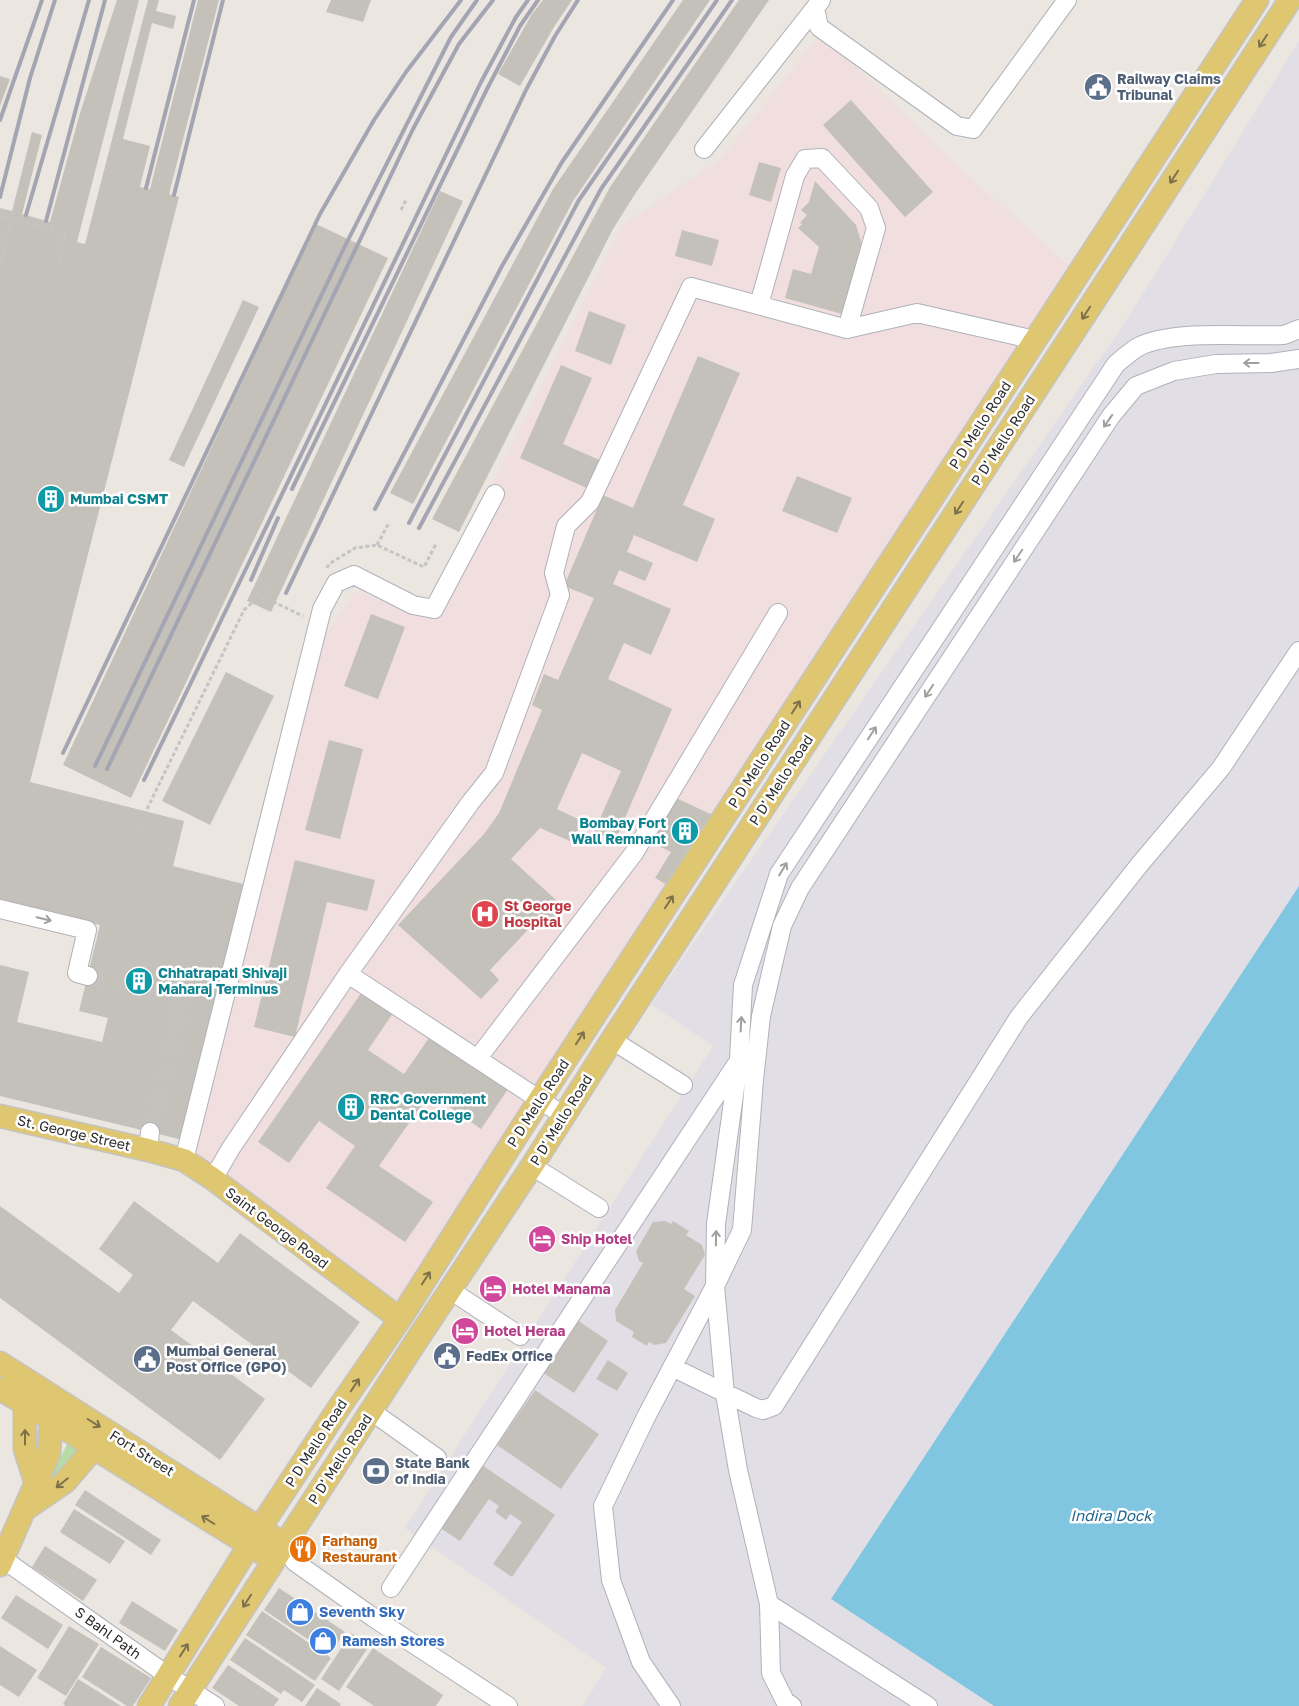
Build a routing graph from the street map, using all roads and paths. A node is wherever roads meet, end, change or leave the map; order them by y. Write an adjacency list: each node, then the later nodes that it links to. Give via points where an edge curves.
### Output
1 (1066, 0): 4 (street, via 974,129 957,126 819,27)
2 (1257, 0): 5 (main road, P D Mello Road)
3 (1290, 0): 6 (main road, P D' Mello Road, one-way to 6)
4 (818, 4): 7 (street)
5 (1208, 75): 6 (main road); 19 (main road, P D Mello Road)
6 (1230, 92): 35 (main road, P D' Mello Road, one-way to 35)
7 (704, 149)
8 (406, 200): 9 (path)
9 (401, 210)
10 (0, 216): 11 (path, bridge)
11 (11, 219): 14 (path); 15 (path, bridge, via 66,234)
12 (446, 220): 13 (path)
13 (442, 229)
14 (0, 264)
15 (58, 265)
16 (759, 306): 17 (street); 17 (street, via 795,176 805,159 822,158 869,208 876,228); 33 (street, via 692,287 590,502 566,526 554,573 560,595 494,774)
17 (847, 329): 19 (street, via 917,313)
18 (1299, 329): 37 (street, one-way to 18, via 743,985 779,874 1116,364 1137,347 1159,339 1284,335)
19 (1035, 340): 39 (main road, P D Mello Road, one-way to 19)
20 (1299, 359): 47 (street, one-way to 47, via 1216,364 1174,371 1136,386 1111,416 800,888 782,926 761,1016 742,1230)
21 (495, 494): 43 (street, via 434,609 414,605 354,575 336,583 322,609)
22 (389, 523): 23 (path)
23 (377, 544): 24 (path, via 424,567); 25 (path, via 355,548 329,564)
24 (436, 544)
25 (325, 573)
26 (267, 589): 27 (path)
27 (264, 598): 28 (path, via 303,616); 31 (path, via 257,594 244,610 146,811)
28 (308, 608)
29 (778, 613): 36 (street, via 634,853)
30 (1299, 651): 55 (street, via 1221,768 1019,1017 774,1406 763,1410)
31 (140, 834)
32 (0, 909): 34 (street, one-way to 34, via 87,930 77,973)
33 (348, 974): 36 (street); 45 (street)
34 (88, 976)
35 (612, 1040): 38 (street); 40 (main road, P D' Mello Road)
36 (478, 1058): 39 (street)
37 (739, 1059): 47 (street, one-way to 37, via 717,1218); 67 (street)
38 (683, 1086)
39 (540, 1099): 40 (street); 49 (main road, P D Mello Road, one-way to 39)
40 (563, 1115): 44 (main road, P D' Mello Road)
41 (0, 1116): 42 (main road, St. George Street)
42 (149, 1141): 43 (main road, Saint George Road)
43 (184, 1160): 45 (main road, Saint George Road)
44 (532, 1166): 46 (street); 48 (main road, P D' Mello Road)
45 (213, 1179): 49 (main road, Saint George Road)
46 (599, 1208)
47 (715, 1286): 52 (street); 55 (street)
48 (450, 1290): 50 (street); 58 (main road, P D' Mello Road)
49 (400, 1319): 64 (main road, P D Mello Road, one-way to 49)
50 (520, 1336)
51 (0, 1363): 53 (main road, Fort Street)
52 (672, 1367): 55 (street); 74 (street, via 604,1506 611,1580 641,1662)
53 (31, 1382): 56 (main road, Fort Street); 57 (main road)
54 (0, 1389): 57 (main road, Fort Street)
55 (724, 1394): 68 (street)
56 (52, 1397): 59 (main road); 64 (main road, Fort Street, one-way to 64)
57 (25, 1404): 59 (main road, Fort Street); 62 (main road, one-way to 57, via 25,1450)
58 (371, 1411): 61 (street); 65 (main road, P D' Mello Road)
59 (51, 1419): 60 (main road, Fort Street); 62 (main road, via 49,1453)
60 (94, 1448): 63 (main road, one-way to 63, via 65,1482); 64 (main road, Fort Street, one-way to 60)
61 (437, 1458)
62 (36, 1484): 63 (main road)
63 (24, 1510): 66 (main road)
64 (255, 1537): 65 (main road, Fort Street); 69 (main road, P D Mello Road, one-way to 64)
65 (284, 1556): 70 (main road, P D' Mello Road, one-way to 70); 73 (street)
66 (1, 1560): 69 (street, S Bahl Path)
67 (391, 1588)
68 (769, 1604): 75 (street, via 770,1673 785,1701); 76 (street)
69 (167, 1675): 70 (street, S Bahl Path); 71 (main road, P D Mello Road)
70 (185, 1698): 72 (street, S Bahl Path)
71 (149, 1706)
72 (215, 1706)
73 (508, 1706)
74 (671, 1706)
75 (792, 1706)
76 (928, 1706)

